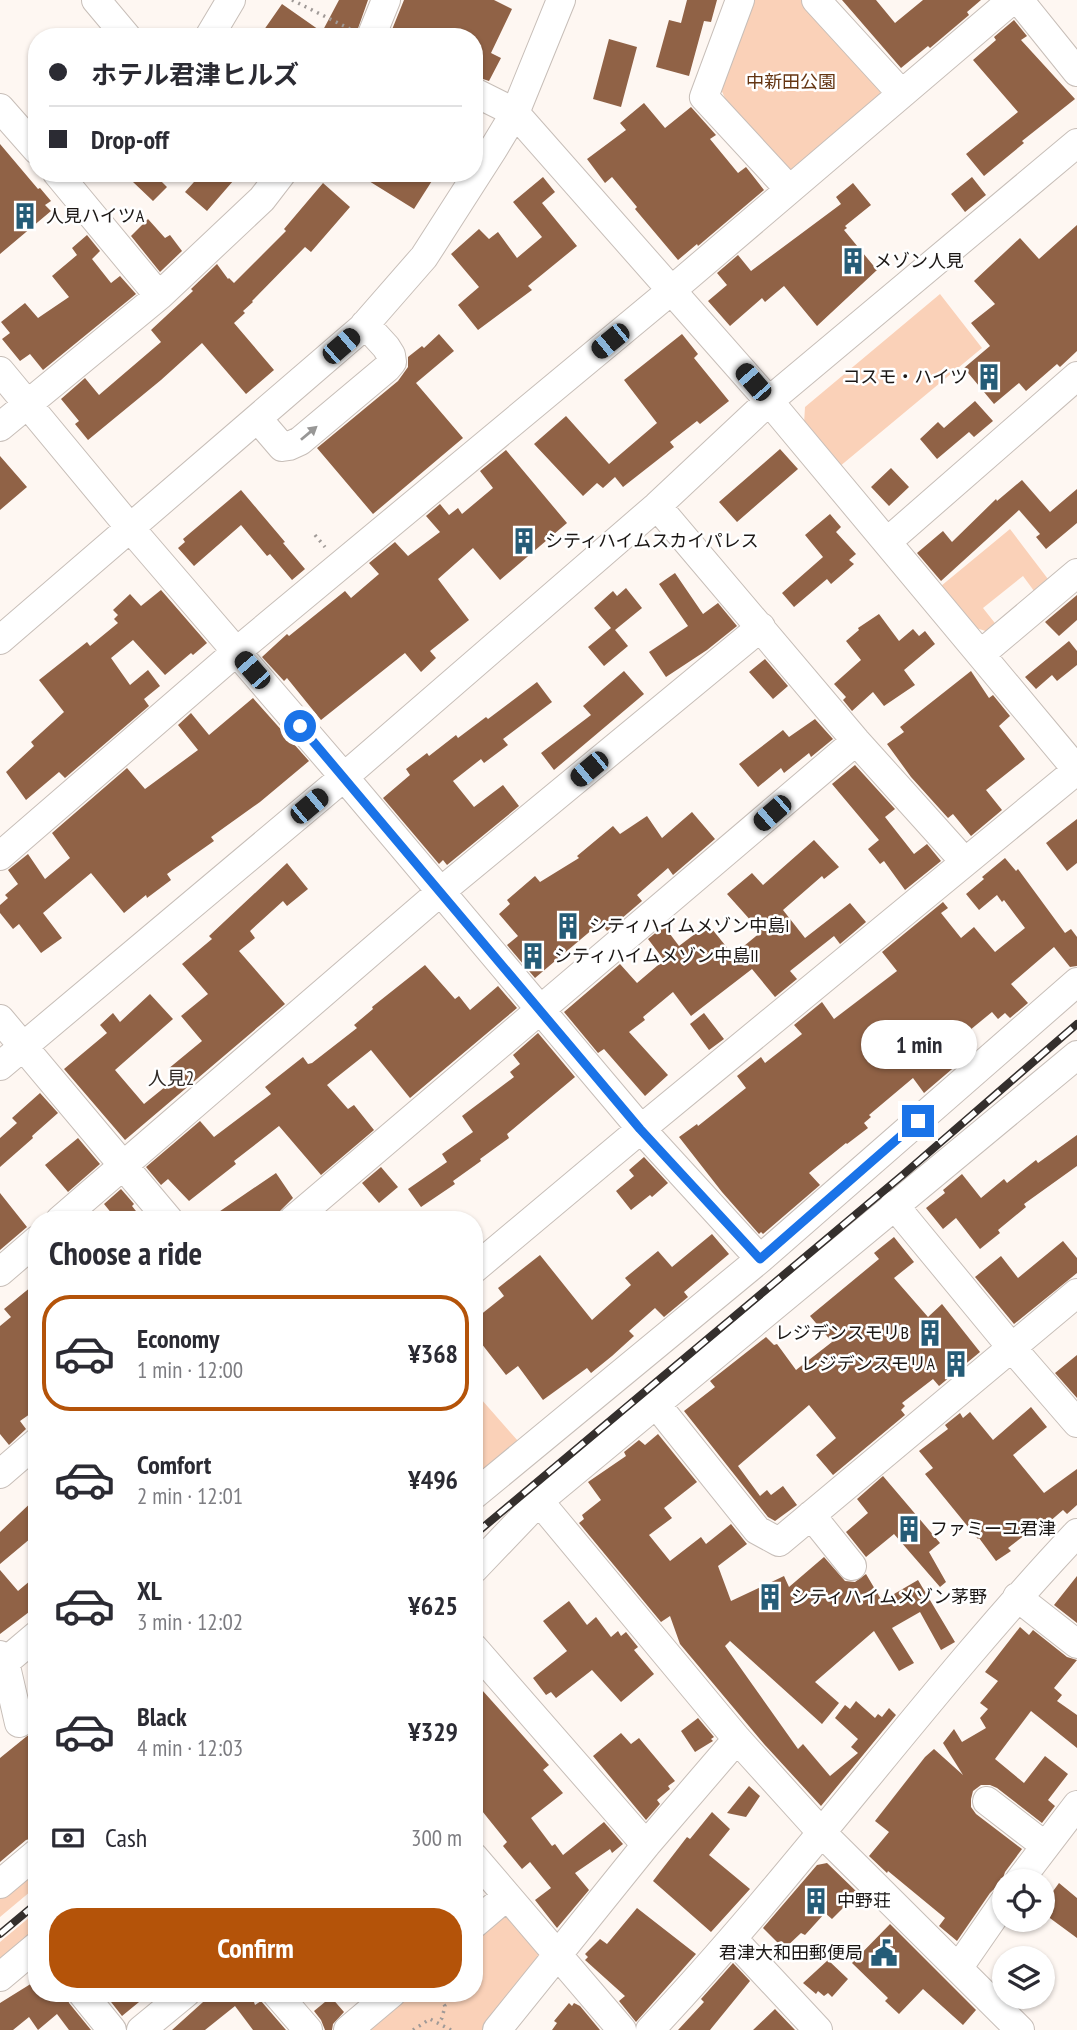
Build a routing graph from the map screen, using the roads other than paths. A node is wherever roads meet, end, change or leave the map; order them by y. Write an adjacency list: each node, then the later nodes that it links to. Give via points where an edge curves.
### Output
1 (96, 0): 9 (street)
2 (231, 0): 10 (street)
3 (386, 0): 11 (street)
4 (561, 0): 16 (street)
5 (740, 0): 23 (street, via 704,97)
6 (816, 0): 13 (street)
7 (1012, 0): 13 (street)
8 (1019, 0): 12 (street)
9 (119, 28)
10 (214, 28)
11 (366, 28)
12 (1077, 72)
13 (901, 93): 23 (street)
14 (483, 96): 16 (street)
15 (0, 108): 17 (street)
16 (509, 109): 19 (street); 24 (street)
17 (28, 140)
18 (1077, 143): 29 (street)
19 (483, 155)
20 (74, 182): 25 (street)
21 (275, 182): 25 (street)
22 (468, 182): 26 (street, via 425,257)
23 (789, 189): 24 (street)
24 (673, 289): 29 (street); 39 (street)
25 (159, 296): 30 (street)
26 (365, 324): 31 (street); 31 (street, one-way to 26, via 282,447 289,446 387,368 391,355)
27 (0, 371): 30 (street)
28 (1077, 376): 35 (street)
29 (769, 401): 33 (street); 35 (street)
30 (27, 404): 32 (street); 34 (street)
31 (258, 419): 34 (street)
32 (0, 427)
33 (657, 506): 37 (street); 43 (street)
34 (131, 529): 38 (street); 39 (street)
35 (887, 542): 40 (street)
36 (1077, 573): 40 (street)
37 (761, 627): 41 (street); 46 (street)
38 (0, 640)
39 (236, 652): 43 (street); 44 (street)
40 (982, 653): 42 (street)
41 (856, 741): 45 (street); 48 (street)
42 (1077, 770): 45 (street)
43 (344, 777): 46 (street); 50 (street)
44 (0, 856)
45 (964, 862): 53 (street)
46 (439, 893): 48 (street); 54 (street)
47 (1077, 982): 60 (street)
48 (541, 1010): 53 (street); 58 (street)
49 (0, 1019): 50 (street)
50 (23, 1048): 52 (street); 54 (street)
51 (1077, 1055): 55 (street)
52 (0, 1066)
53 (640, 1129): 60 (street); 61 (street)
54 (122, 1166): 56 (street); 57 (street)
55 (894, 1205): 64 (street); 65 (street)
56 (70, 1211)
57 (161, 1211)
58 (304, 1211)
59 (28, 1248): 62 (street)
60 (760, 1259): 69 (street)
61 (483, 1261)
62 (0, 1272)
63 (1077, 1293): 64 (street)
64 (1012, 1348): 66 (street); 71 (street)
65 (656, 1404): 70 (street); 71 (street, via 757,1530 779,1542)
66 (1077, 1423)
67 (28, 1450): 68 (street)
68 (0, 1474)
69 (483, 1488)
70 (539, 1501): 73 (street); 81 (street)
71 (811, 1515): 74 (street)
72 (1077, 1533): 75 (street)
73 (483, 1560)
74 (852, 1566)
75 (1017, 1597): 77 (street); 84 (street)
76 (28, 1641): 79 (street)
77 (1077, 1644)
78 (483, 1658): 85 (street)
79 (3, 1659): 80 (street)
80 (19, 1722)
81 (737, 1739): 84 (street); 85 (street)
82 (987, 1801): 86 (street)
83 (1077, 1805): 86 (street)
84 (822, 1833): 94 (street); 97 (street)
85 (646, 1845): 96 (street)
86 (1044, 1845): 89 (street)
87 (28, 1861): 90 (street)
88 (483, 1868): 91 (street)
89 (1027, 1869)
90 (0, 1884)
91 (507, 1896): 92 (street); 96 (street)
92 (483, 1916)
93 (992, 1920): 97 (street)
94 (733, 1939): 109 (street); 110 (street)
95 (28, 1954): 98 (street)
96 (557, 1955): 107 (street); 108 (street)
97 (959, 1968): 111 (street)
98 (0, 1977)
99 (89, 2002): 103 (street)
100 (175, 2002): 104 (street)
101 (284, 2002): 105 (street)
102 (381, 2002): 106 (street)
103 (111, 2030)
104 (141, 2030)
105 (308, 2030)
106 (348, 2030)
107 (496, 2030)
108 (622, 2030)
109 (650, 2030)
110 (818, 2030)
111 (1020, 2030)

